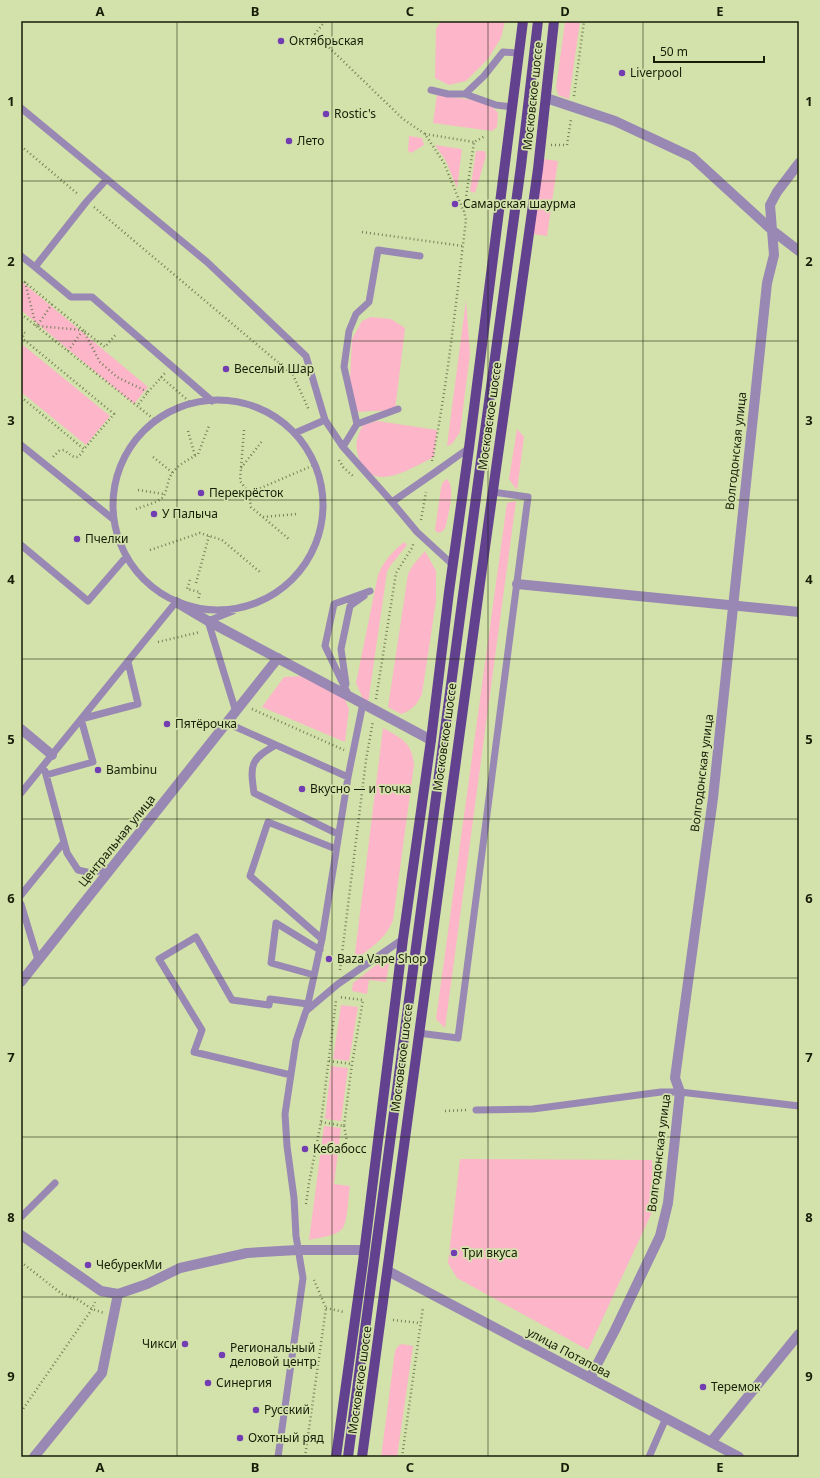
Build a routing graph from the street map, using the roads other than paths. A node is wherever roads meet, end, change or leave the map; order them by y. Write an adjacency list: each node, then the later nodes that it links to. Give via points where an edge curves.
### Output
1 (523, 21): 4 (main road, Московское шоссе)
2 (538, 21): 75 (main road, Московское шоссе)
3 (554, 21): 7 (main road, Московское шоссе)
4 (518, 53): 6 (lane, via 503,52 484,76); 8 (main road, Московское шоссе)
5 (431, 90): 6 (lane)
6 (465, 94): 8 (lane, via 496,105)
7 (546, 98): 12 (street, via 615,121 692,157); 25 (main road, Московское шоссе)
8 (512, 107): 24 (main road, Московское шоссе)
9 (21, 108): 11 (lane)
10 (799, 163): 12 (street, Волгодонская улица, via 770,205)
11 (107, 179): 16 (lane); 19 (lane, via 207,262 306,356)
12 (773, 231): 13 (street); 34 (street, Волгодонская улица, via 774,255 767,283)
13 (799, 251)
14 (21, 256): 16 (lane)
15 (420, 256): 20 (lane, via 378,250 369,302 356,314 349,331 344,367)
16 (35, 267): 17 (lane, via 71,297 92,297)
17 (212, 401): 21 (lane, via 229,401 266,412 287,424); 27 (lane, via 191,403 174,410 155,420 134,441 117,473 112,497)
18 (398, 408): 20 (lane)
19 (325, 420): 21 (lane); 23 (lane)
20 (357, 424): 23 (lane)
21 (295, 433): 35 (lane, via 301,439 314,465 324,501 316,541 306,561 278,592)
22 (21, 445): 27 (lane)
23 (343, 447): 26 (lane)
24 (469, 448): 26 (lane); 30 (main road, Московское шоссе)
25 (493, 492): 31 (lane, via 528,497); 65 (main road, Московское шоссе)
26 (392, 502): 30 (lane, via 417,532)
27 (113, 519): 29 (lane)
28 (21, 545): 29 (lane, via 88,601)
29 (126, 557): 33 (lane, via 147,582)
30 (452, 565): 45 (main road, Московское шоссе)
31 (517, 584): 34 (street); 65 (lane, via 458,1038)
32 (370, 591): 32 (lane, via 334,604 326,646 347,692 341,649 350,606)
33 (176, 602): 35 (lane, via 203,609); 37 (street); 39 (lane)
34 (734, 605): 36 (street); 67 (street, Волгодонская улица, via 713,798 676,1078)
35 (243, 607): 37 (lane)
36 (799, 612)
37 (208, 621): 38 (street); 41 (lane)
38 (278, 658): 40 (street); 41 (street, Центральная улица)
39 (128, 662): 42 (lane); 42 (lane, via 138,704)
40 (363, 703): 45 (street); 50 (lane)
41 (239, 708): 43 (street, Центральная улица)
42 (81, 719): 47 (lane); 49 (lane, via 93,762)
43 (227, 723): 46 (lane); 55 (street, Центральная улица)
44 (21, 729): 47 (street)
45 (431, 740): 59 (main road, Московское шоссе)
46 (276, 745): 50 (lane); 52 (lane, via 260,754 252,764 254,793)
47 (52, 755): 48 (lane)
48 (43, 766): 49 (lane); 51 (lane)
49 (46, 775): 53 (lane)
50 (348, 777): 52 (lane)
51 (21, 793)
52 (338, 834): 54 (lane)
53 (64, 842): 55 (lane, via 67,853 78,870 91,873); 56 (lane)
54 (336, 849): 58 (lane); 58 (lane, via 268,822 250,876)
55 (113, 866): 61 (street, Центральная улица)
56 (21, 895)
57 (21, 904): 61 (lane)
58 (322, 939): 60 (lane)
59 (403, 939): 64 (lane); 74 (main road, Московское шоссе)
60 (320, 950): 62 (lane); 62 (lane, via 276,924 271,963)
61 (38, 960): 63 (street, Центральная улица)
62 (314, 975): 64 (lane)
63 (21, 982)
64 (307, 1007): 66 (lane, via 296,1041); 66 (lane, via 270,999 269,1005 232,1000 196,937 159,959 202,1030 194,1052)
65 (418, 1033): 76 (main road, Московское шоссе)
66 (291, 1075): 73 (lane, via 285,1114)
67 (680, 1092): 68 (lane); 69 (lane, via 653,1093 534,1109); 79 (street, Волгодонская улица, via 668,1203 660,1236)
68 (799, 1106)
69 (476, 1110)
70 (55, 1183): 71 (lane)
71 (21, 1217)
72 (21, 1236): 77 (street, via 101,1291)
73 (297, 1250): 74 (street); 77 (street, via 247,1253 180,1268); 84 (lane, via 302,1278)
74 (364, 1250): 85 (main road, Московское шоссе)
75 (375, 1265): 76 (main road); 86 (main road, Московское шоссе)
76 (388, 1271): 79 (street, улица Потапова); 87 (main road, Московское шоссе)
77 (118, 1294): 83 (street, via 102,1373)
78 (799, 1334): 81 (street)
79 (590, 1378): 80 (street, улица Потапова)
80 (666, 1418): 81 (street, улица Потапова); 88 (lane)
81 (711, 1442): 82 (street, улица Потапова)
82 (734, 1456)
83 (34, 1457)
84 (278, 1457)
85 (336, 1457)
86 (348, 1457)
87 (362, 1457)
88 (649, 1457)

